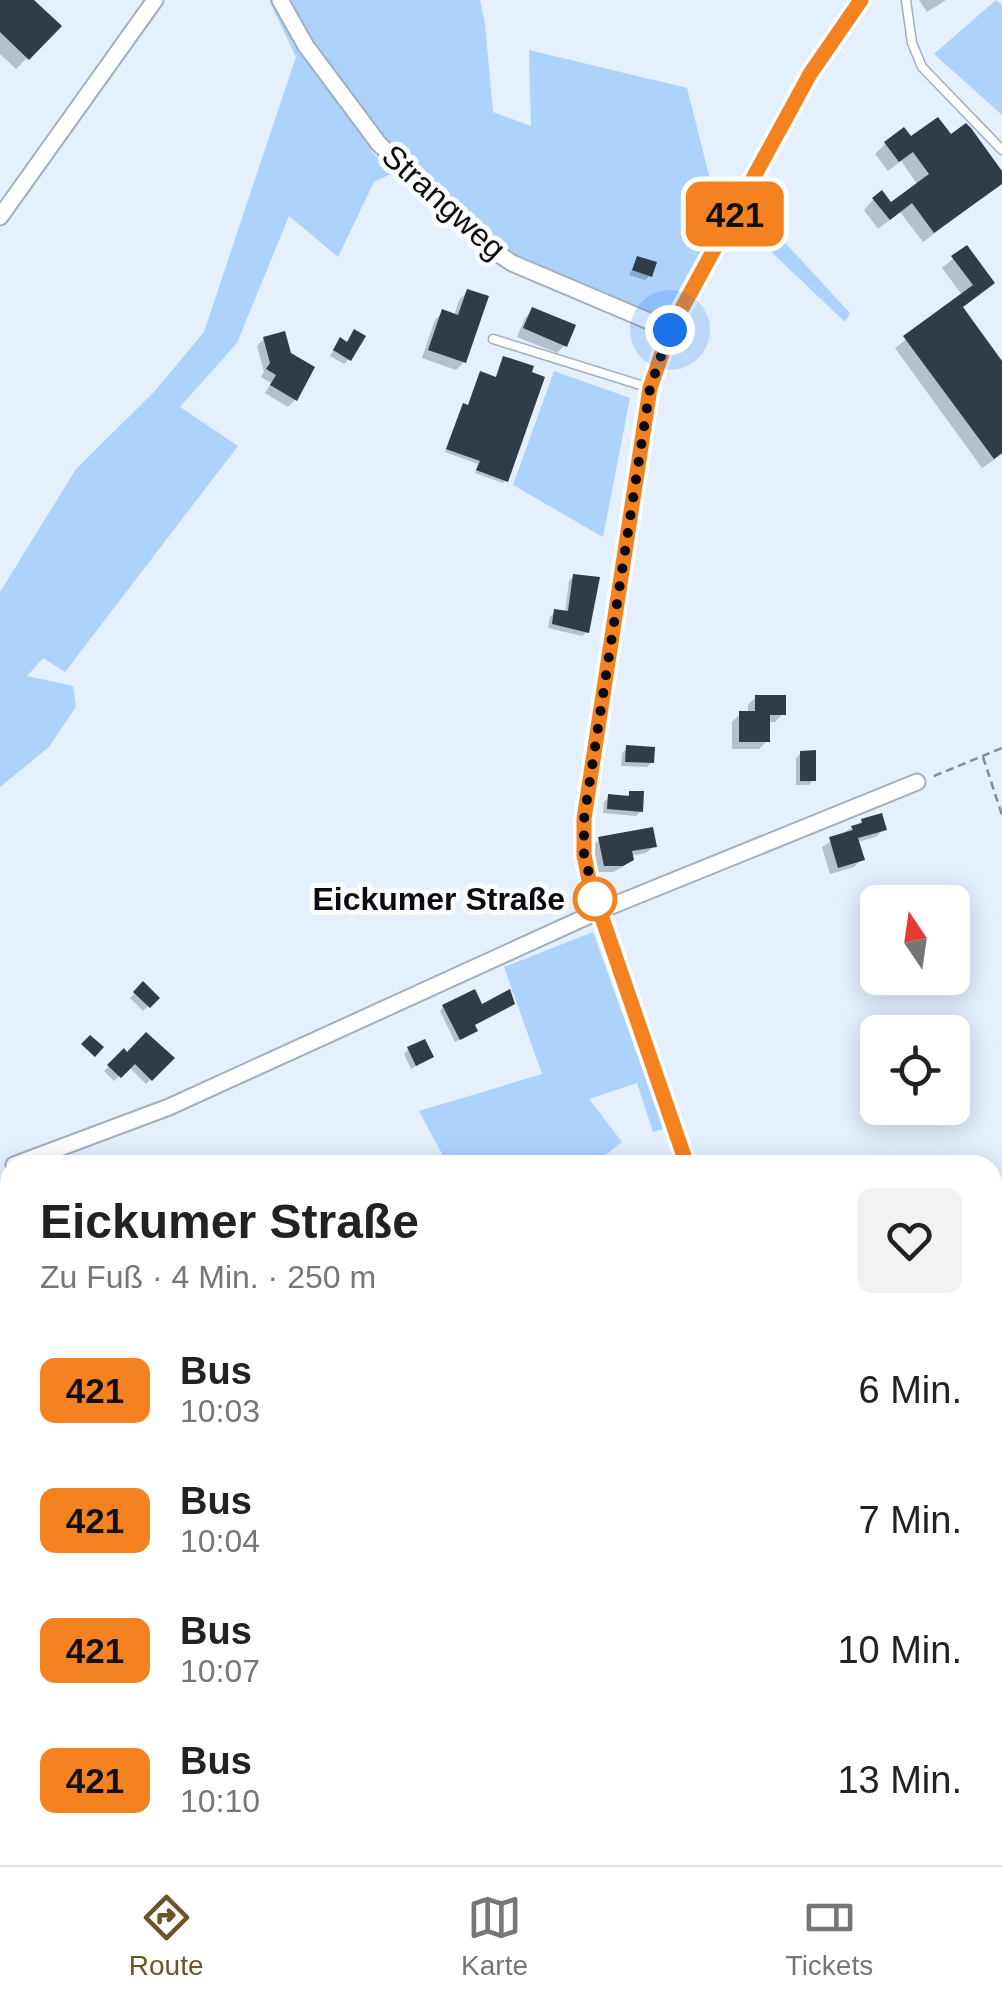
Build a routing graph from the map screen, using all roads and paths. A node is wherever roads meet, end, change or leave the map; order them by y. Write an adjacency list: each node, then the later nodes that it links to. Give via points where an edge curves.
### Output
1 (155, 0): 6 (street)
2 (280, 0): 7 (street, Strangweg, via 379,144 494,250)
3 (861, 0): 7 (street, via 810,74)
4 (906, 0): 5 (lane, via 922,67)
5 (1002, 150)
6 (0, 217)
7 (670, 330): 9 (street)
8 (493, 339): 9 (lane)
9 (650, 388): 14 (street, via 584,819 584,855)
10 (1002, 748): 11 (path)
11 (982, 756): 12 (path); 13 (path)
12 (917, 782): 14 (street)
13 (1002, 815)
14 (599, 911): 15 (street, via 169,1107); 16 (street)
15 (41, 1155)
16 (684, 1155)

